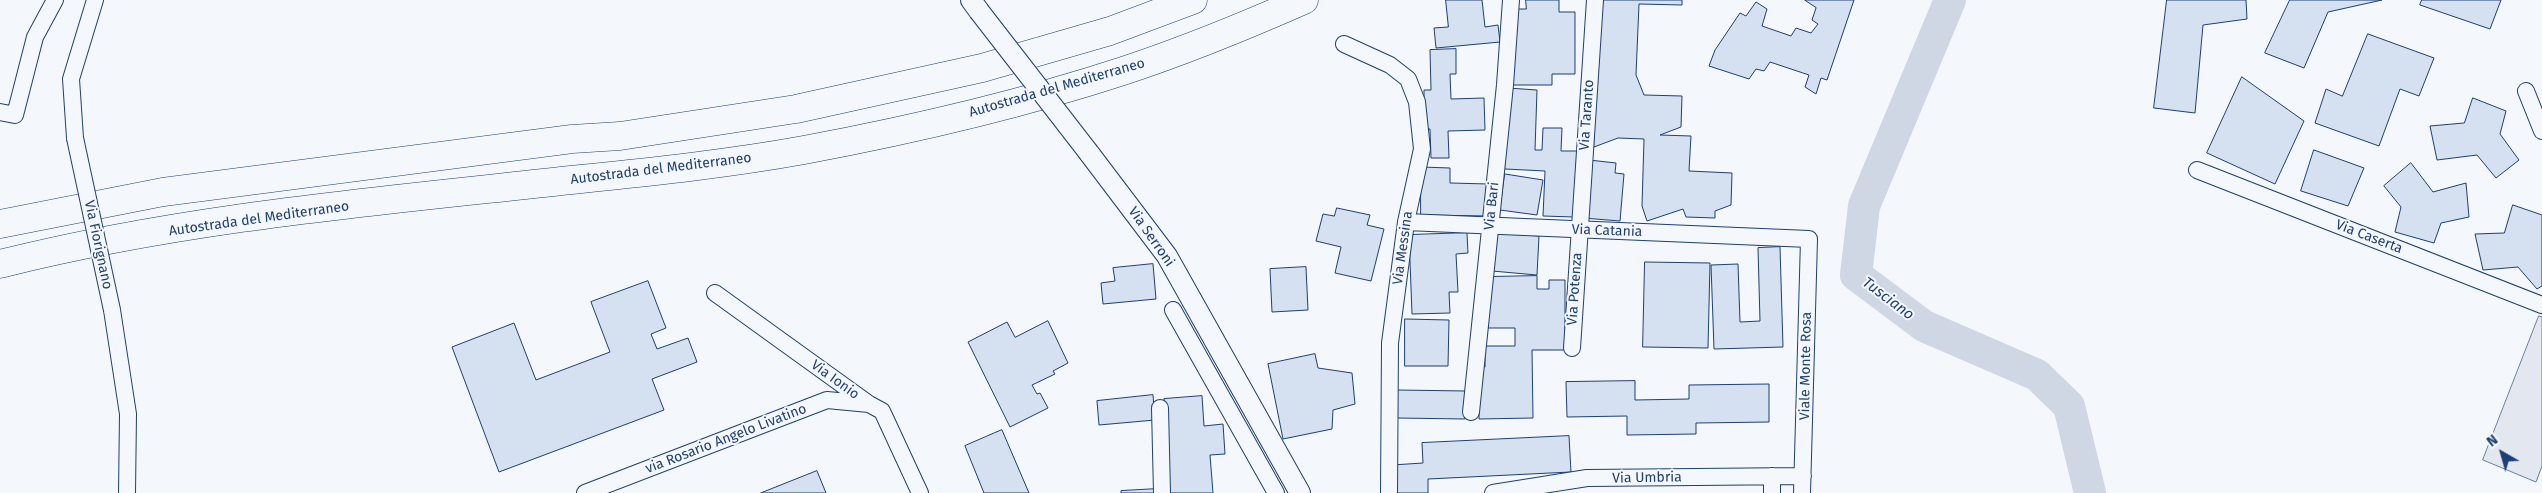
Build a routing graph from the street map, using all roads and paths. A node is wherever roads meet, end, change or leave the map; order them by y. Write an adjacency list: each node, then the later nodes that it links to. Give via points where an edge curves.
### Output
1 (55, 0): 10 (street, via 35,37 15,116)
2 (95, 0): 31 (street, Via Fiorignano, bridge, via 71,79 75,138 112,310 128,414)
3 (1193, 0): 14 (highway, via 1110,31 982,68 796,108 620,136 572,139 163,192)
4 (1304, 0): 18 (highway, Autostrada del Mediterraneo, via 1123,71 992,109 804,150 678,168 274,214)
5 (1511, 0): 15 (street, Via Bari)
6 (1594, 0): 16 (street, Via Taranto)
7 (975, 5): 36 (street, Via Serroni, bridge, via 1167,256)
8 (1344, 44): 13 (street, Via Messina, via 1390,65 1408,79 1417,102 1422,149)
9 (2526, 91): 11 (street)
10 (0, 112)
11 (2542, 131)
12 (2197, 170): 22 (street, Via Caserta)
13 (1406, 222): 15 (street, Via Catania); 37 (street, Via Messina, via 1390,343)
14 (0, 224)
15 (1490, 226): 16 (street, Via Catania); 27 (street, Via Bari)
16 (1579, 230): 17 (street, Via Catania); 24 (street, Via Potenza)
17 (1809, 239): 28 (street, Viale Monte Rosa)
18 (46, 252): 19 (highway, Autostrada del Mediterraneo); 20 (highway)
19 (0, 264)
20 (0, 271)
21 (715, 294): 25 (street, Via Ionio)
22 (2542, 304)
23 (1173, 310): 35 (street)
24 (1572, 348)
25 (869, 404): 32 (street, via Rosario Angelo Livatino, via 827,400); 33 (street, Via Ionio, via 882,411)
26 (1160, 408): 34 (street)
27 (1471, 412)
28 (1803, 476): 29 (street, Via Umbria); 39 (street, Viale Monte Rosa)
29 (1772, 485): 30 (street, Via Umbria, via 1586,478)
30 (1552, 488): 38 (street, Via Umbria)
31 (127, 493)
32 (585, 493)
33 (920, 493)
34 (1162, 493)
35 (1276, 493)
36 (1300, 493)
37 (1389, 493)
38 (1493, 493)
39 (1802, 493)

